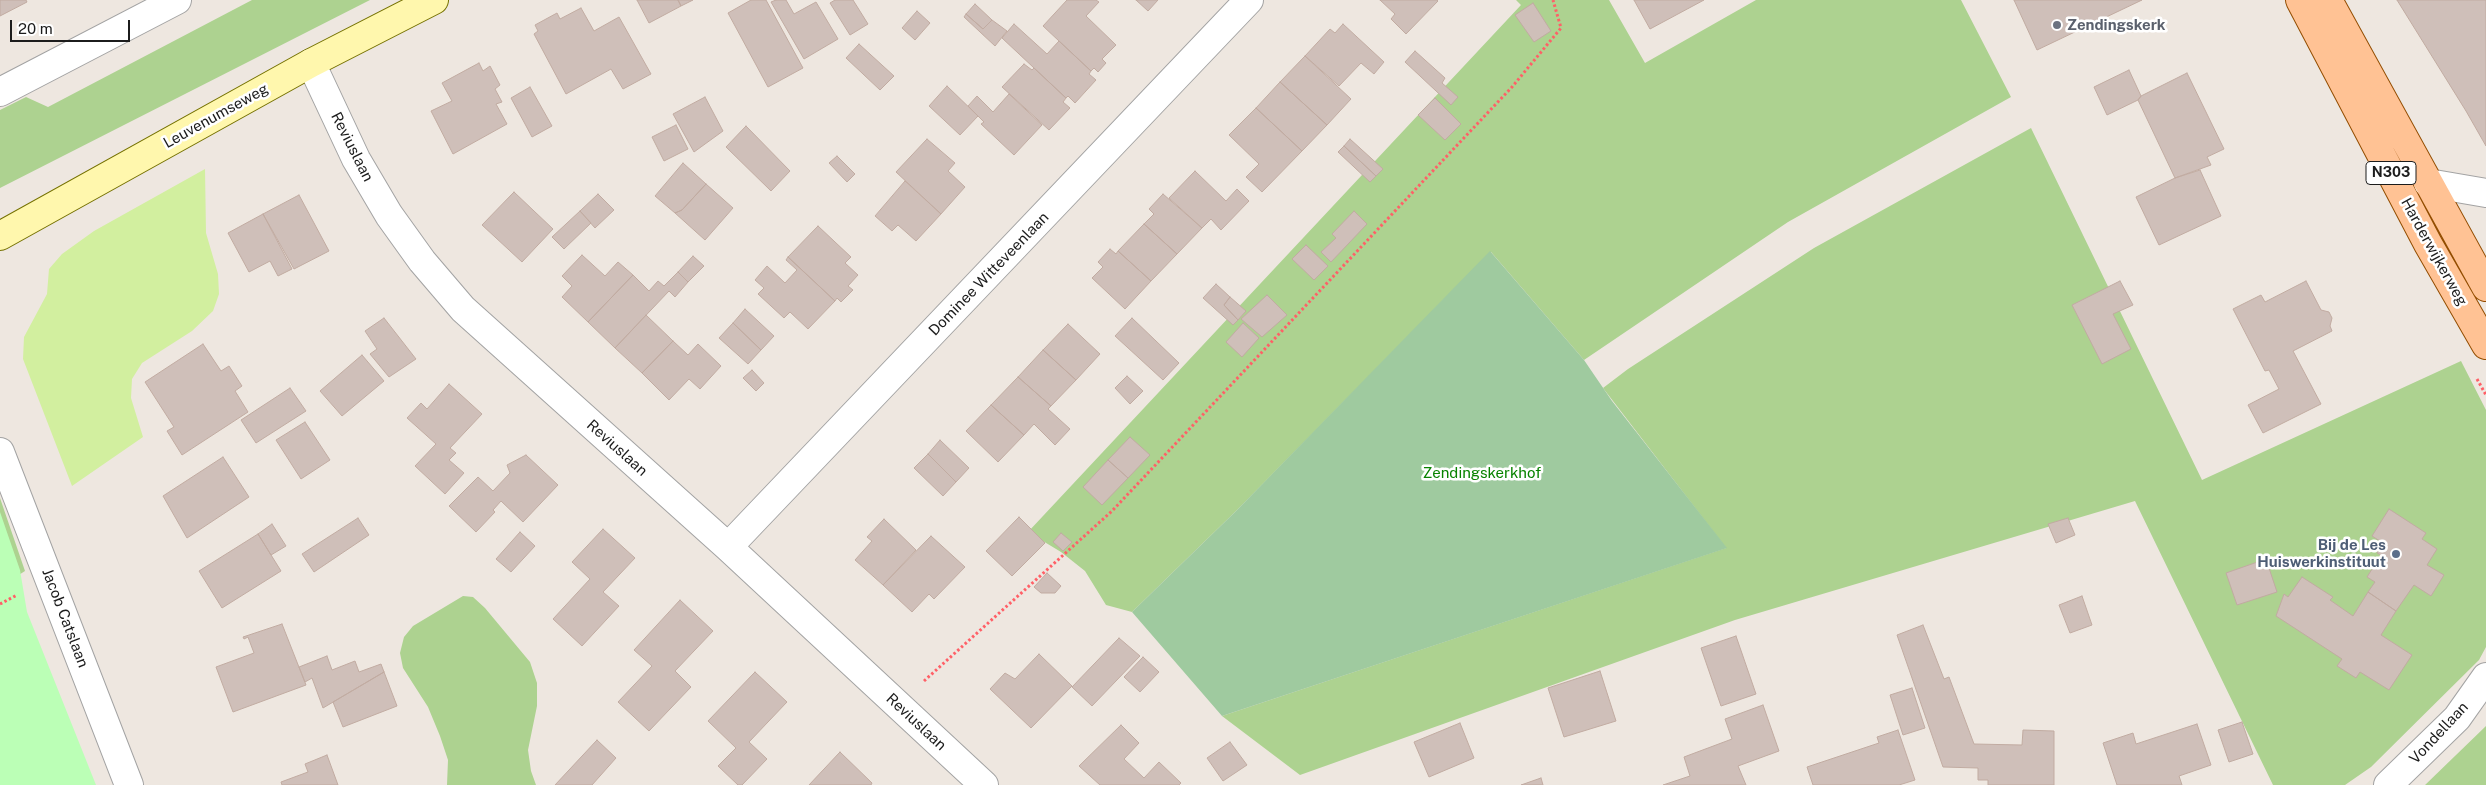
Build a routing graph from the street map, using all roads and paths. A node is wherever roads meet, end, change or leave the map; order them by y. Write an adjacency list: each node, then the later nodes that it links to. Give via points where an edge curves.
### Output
1 (177, 0): 8 (street)
2 (434, 0): 7 (main road, Leuvenumseweg)
3 (1250, 0): 15 (street, Dominee Witteveenlaan)
4 (1553, 0): 17 (path, via 1561,28 1512,86 1112,511)
5 (2300, 0): 13 (main road, Harderwijkerweg / N303, via 2428,244)
6 (2328, 0): 9 (main road, Harderwijkerweg / N303)
7 (310, 63): 11 (main road, Leuvenumseweg); 15 (street, Reviuslaan, via 356,159 389,215 463,310)
8 (0, 92)
9 (2428, 183): 10 (street); 12 (main road, Harderwijkerweg / N303)
10 (2486, 193)
11 (0, 236)
12 (2486, 287)
13 (2486, 345)
14 (0, 452): 18 (street, Jacob Catslaan)
15 (728, 547): 17 (street, Reviuslaan)
16 (2486, 677): 20 (street, Vondellaan, via 2457,718)
17 (897, 705): 19 (street, Reviuslaan)
18 (130, 785)
19 (984, 785)
20 (2388, 785)

